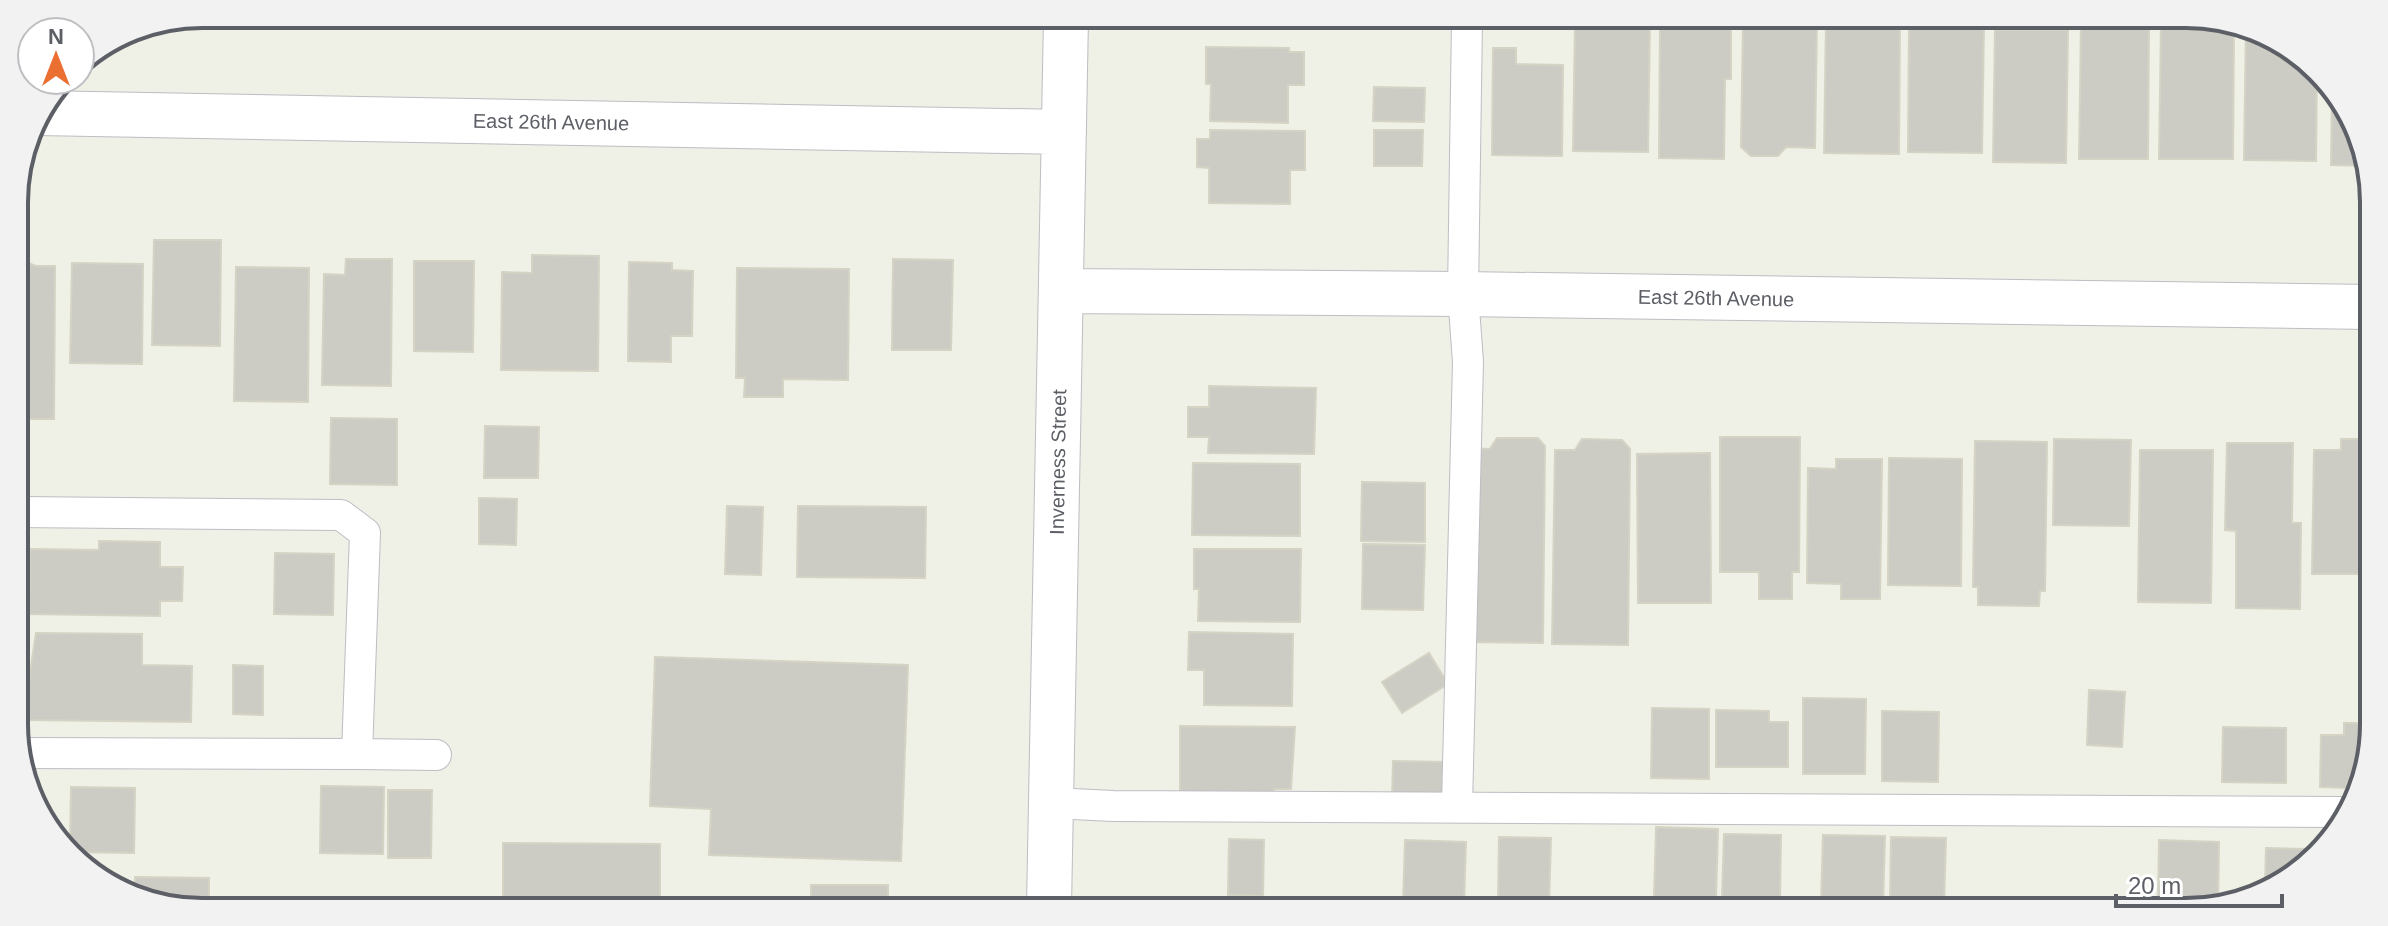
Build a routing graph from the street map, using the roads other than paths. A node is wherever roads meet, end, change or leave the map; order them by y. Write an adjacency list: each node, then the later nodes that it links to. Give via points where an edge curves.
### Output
1 (1066, 28): 4 (street, Inverness Street)
2 (1467, 28): 6 (lane)
3 (52, 113): 4 (street, East 26th Avenue)
4 (1064, 132): 5 (street, Inverness Street)
5 (1061, 291): 6 (street, East 26th Avenue); 12 (street, Inverness Street)
6 (1463, 294): 7 (street, East 26th Avenue); 13 (lane, via 1468,362)
7 (2360, 307)
8 (28, 512): 10 (lane, via 341,515 365,533)
9 (30, 753): 10 (lane)
10 (357, 754): 11 (lane)
11 (436, 755)
12 (1053, 803): 13 (lane); 15 (street, Inverness Street)
13 (1457, 806): 14 (lane)
14 (2336, 812)
15 (1049, 898)

